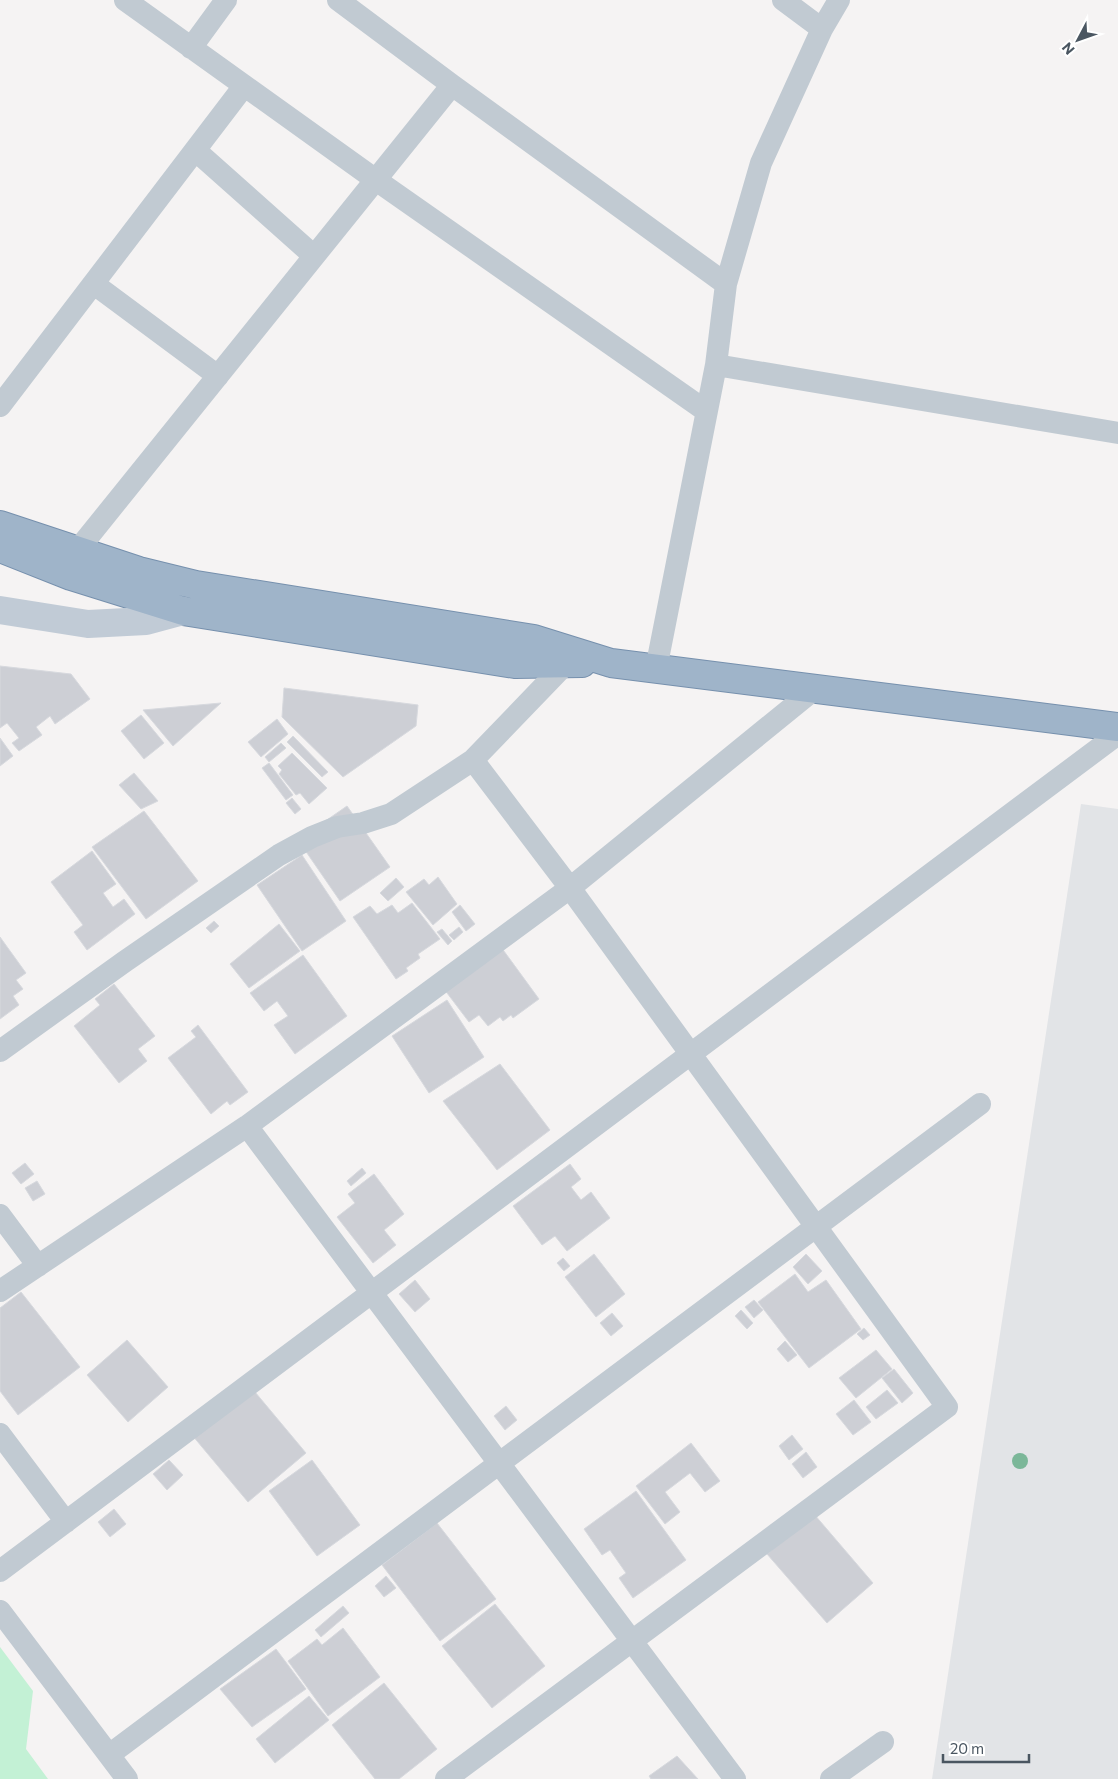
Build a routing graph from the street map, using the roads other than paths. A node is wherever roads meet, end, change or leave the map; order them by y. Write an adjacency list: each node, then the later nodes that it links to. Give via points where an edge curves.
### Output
1 (125, 0): 7 (street)
2 (226, 0): 7 (street)
3 (338, 0): 8 (street)
4 (783, 0): 6 (street)
5 (839, 0): 6 (street)
6 (822, 29): 14 (street, via 761,163)
7 (191, 48): 9 (street)
8 (452, 85): 11 (street); 14 (street)
9 (244, 86): 10 (street); 11 (street)
10 (196, 150): 12 (street); 13 (street)
11 (376, 180): 12 (street); 18 (street)
12 (314, 256): 16 (street)
13 (94, 284): 16 (street); 17 (street)
14 (726, 284): 15 (street)
15 (716, 366): 18 (street); 19 (street)
16 (218, 376): 22 (street)
17 (0, 406)
18 (706, 411): 26 (street)
19 (1118, 432)
20 (0, 525): 22 (highway)
21 (0, 548): 24 (highway, via 71,576)
22 (76, 552): 25 (highway, via 196,585 534,639)
23 (0, 610): 24 (main road, via 88,624 146,621)
24 (183, 611): 25 (highway, via 515,664)
25 (571, 658): 26 (highway); 30 (street)
26 (656, 669): 27 (highway)
27 (816, 688): 28 (highway); 31 (street)
28 (1118, 727)
29 (1118, 734): 33 (street)
30 (473, 760): 31 (street); 32 (street, via 390,814 337,827 279,855)
31 (570, 888): 33 (street); 35 (street)
32 (0, 1052)
33 (692, 1055): 37 (street); 40 (street)
34 (980, 1104): 37 (street)
35 (247, 1126): 38 (street); 40 (street)
36 (0, 1215): 38 (street)
37 (816, 1226): 42 (street); 46 (street, via 947,1407)
38 (38, 1266): 39 (street)
39 (0, 1292)
40 (372, 1294): 42 (street); 43 (street)
41 (0, 1434): 43 (street)
42 (499, 1464): 46 (street); 48 (street)
43 (66, 1522): 44 (street)
44 (0, 1571)
45 (0, 1611): 48 (street)
46 (632, 1641): 50 (street); 51 (street)
47 (883, 1742): 52 (street)
48 (109, 1755): 49 (street)
49 (126, 1779)
50 (446, 1779)
51 (735, 1779)
52 (831, 1779)

